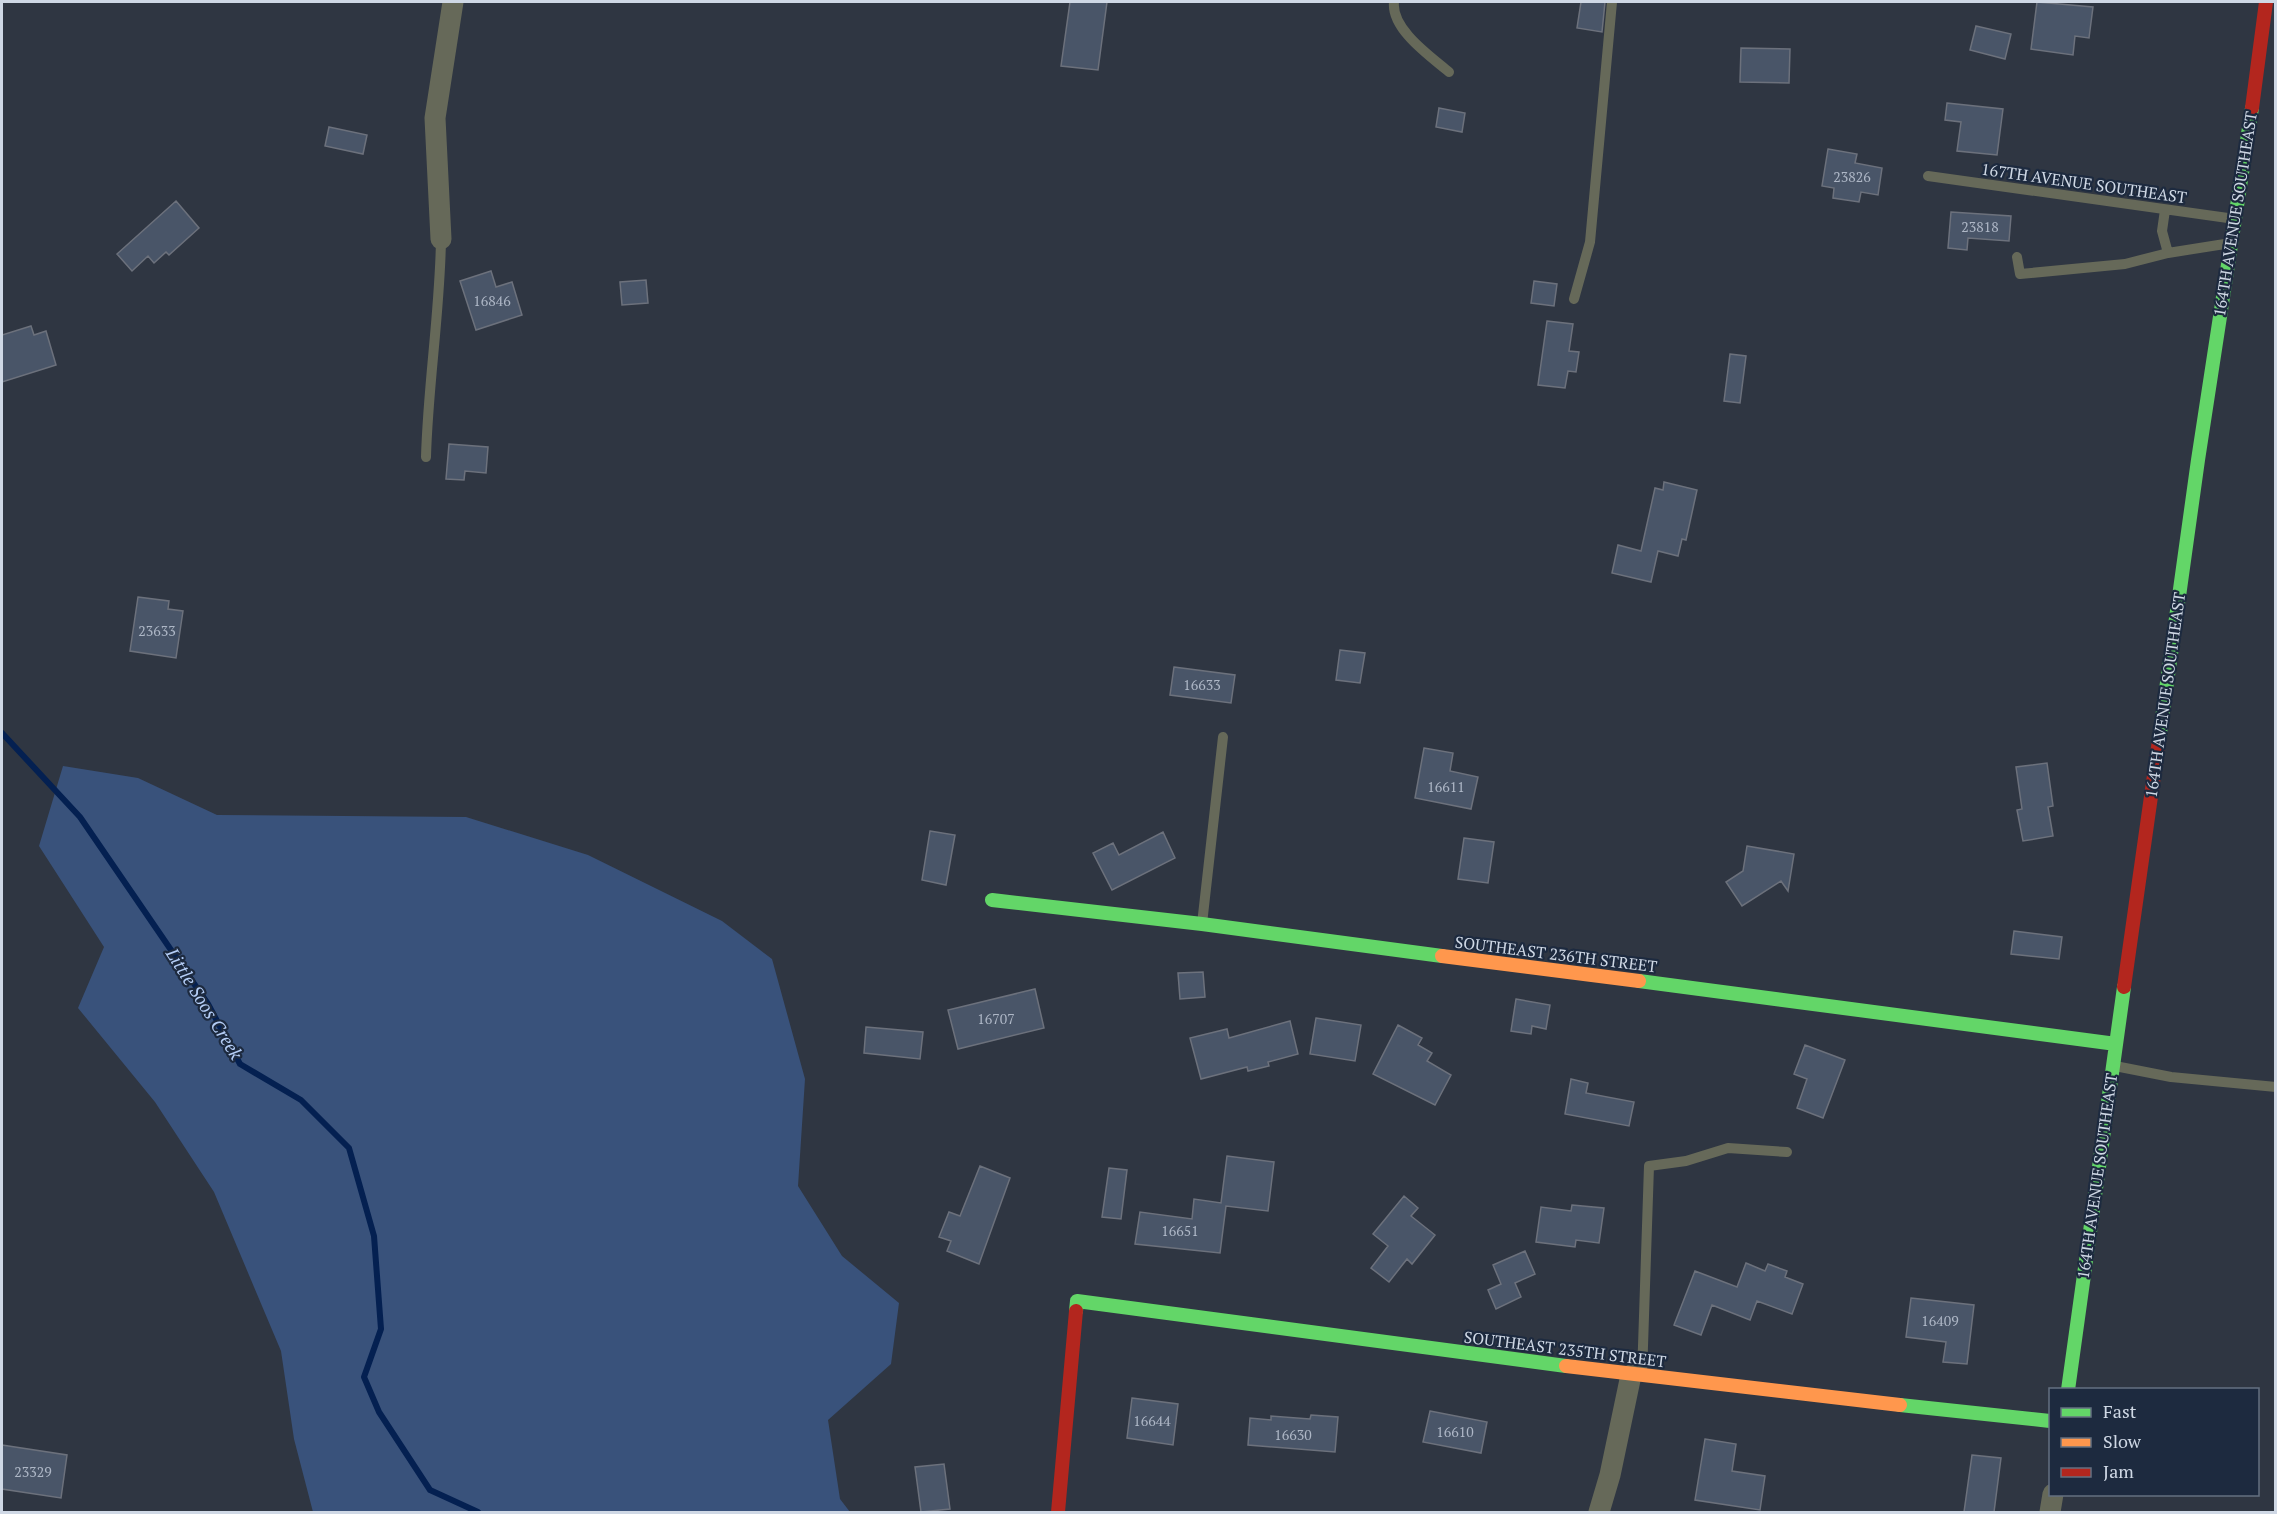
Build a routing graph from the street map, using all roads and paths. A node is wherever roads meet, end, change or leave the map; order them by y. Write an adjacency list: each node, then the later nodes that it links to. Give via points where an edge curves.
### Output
1 (453, 2): 9 (street, via 435,118)
2 (1394, 2): 5 (lane, via 1393,11 1412,41)
3 (1612, 2): 13 (lane, via 1590,242)
4 (2266, 2): 8 (street, 164TH AVENUE SOUTHEAST)
5 (1449, 72)
6 (1928, 176): 7 (lane, 167TH AVENUE SOUTHEAST)
7 (2165, 210): 8 (lane, 167TH AVENUE SOUTHEAST); 11 (lane, via 2162,231)
8 (2235, 219): 10 (street, 164TH AVENUE SOUTHEAST)
9 (441, 239): 14 (lane)
10 (2232, 243): 11 (lane); 18 (street, 164TH AVENUE SOUTHEAST)
11 (2168, 253): 12 (lane, via 2125,264 2020,274)
12 (2017, 257)
13 (1574, 299)
14 (426, 457)
15 (1223, 737): 17 (lane)
16 (992, 900): 17 (street, SOUTHEAST 236TH STREET)
17 (1202, 924): 18 (street, SOUTHEAST 236TH STREET)
18 (2116, 1044): 19 (street, 164TH AVENUE SOUTHEAST)
19 (2113, 1065): 20 (lane, via 2171,1077); 23 (street, 164TH AVENUE SOUTHEAST)
20 (2276, 1087)
21 (1787, 1152): 22 (lane, via 1728,1148 1686,1161 1649,1166)
22 (1636, 1376): 24 (street, SOUTHEAST 235TH STREET); 26 (street, SOUTHEAST 235TH STREET, via 1077,1301); 27 (street)
23 (2068, 1388)
24 (2049, 1421)
25 (2052, 1496): 28 (street)
26 (1058, 1512)
27 (1599, 1512)
28 (2050, 1512)

